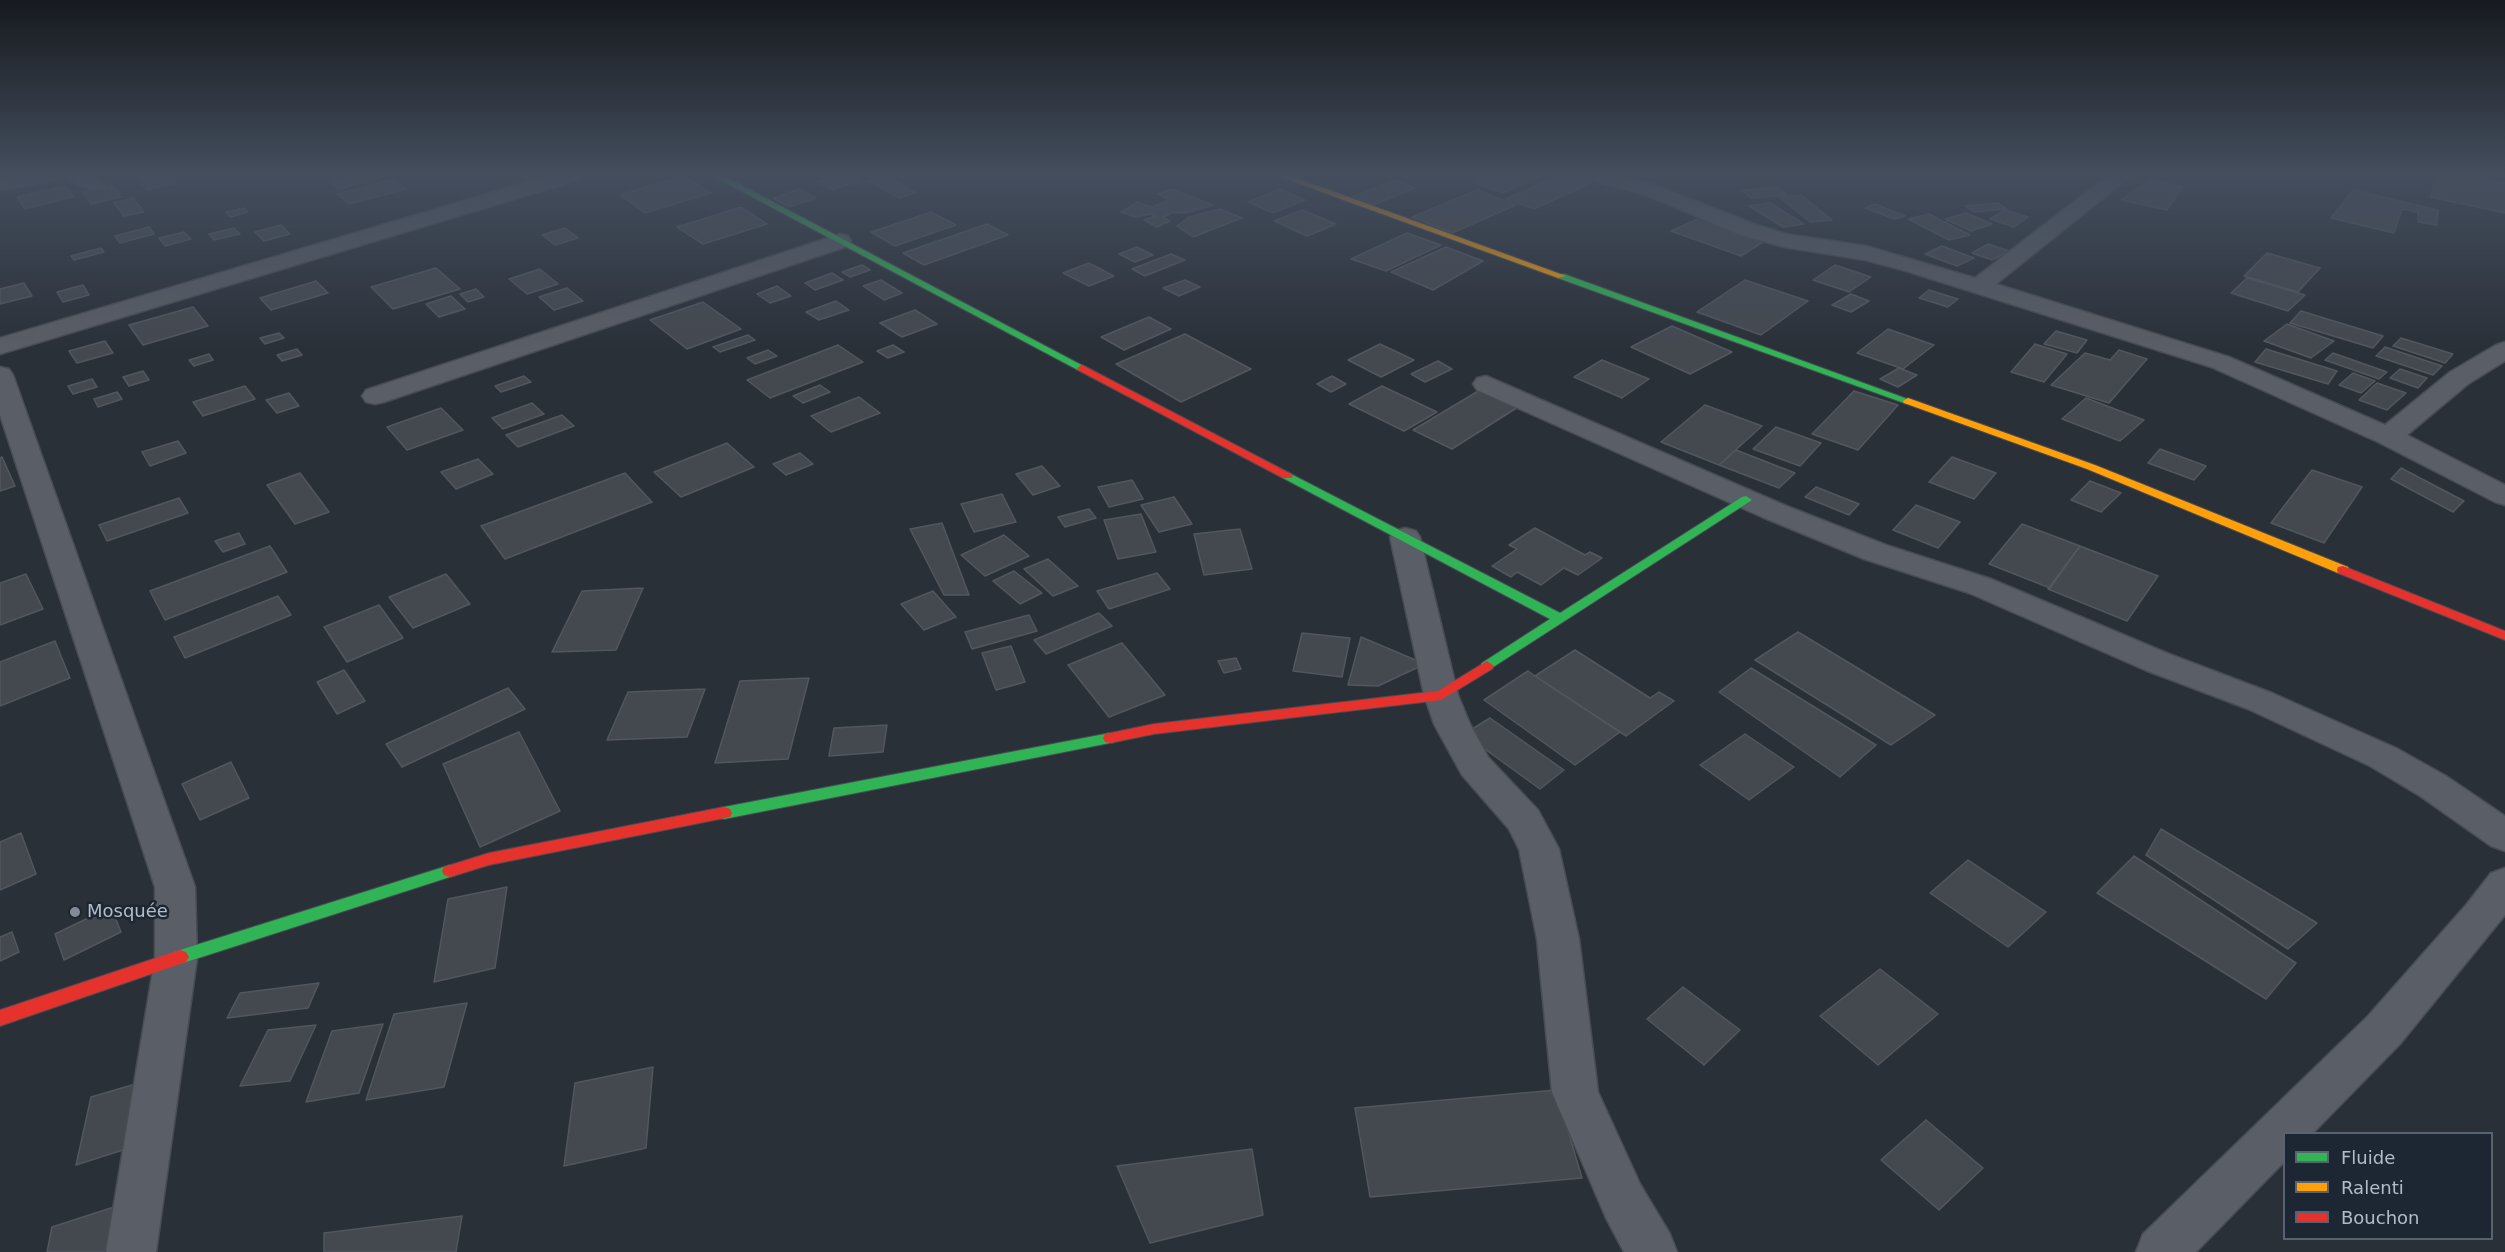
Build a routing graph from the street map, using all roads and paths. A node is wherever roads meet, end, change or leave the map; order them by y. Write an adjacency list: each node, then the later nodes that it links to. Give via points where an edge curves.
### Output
1 (378, 233): 8 (street)
2 (826, 233): 6 (street)
3 (1441, 233): 18 (street, via 2091,467)
4 (1761, 233): 7 (street, via 1866,253)
5 (2047, 233): 7 (street)
6 (840, 241): 12 (street); 16 (street)
7 (1979, 286): 13 (street, via 2220,362)
8 (0, 346)
9 (2505, 350): 13 (street, via 2459,378)
10 (0, 375): 22 (street, via 175,887)
11 (1486, 384): 15 (street)
12 (375, 396)
13 (2388, 436): 14 (street)
14 (2505, 496)
15 (1746, 500): 17 (street); 20 (street, via 1875,552 1980,586 2157,662 2260,701 2383,757)
16 (1405, 537): 17 (street); 19 (street)
17 (1560, 619): 19 (street)
18 (2505, 636)
19 (1440, 695): 22 (street, via 1154,729 489,859); 28 (street, via 1475,766 1524,820 1539,849 1558,939 1575,1092 1623,1201)
20 (2505, 836)
21 (2505, 884): 24 (street, via 2384,1030)
22 (176, 958): 23 (street); 27 (street)
23 (0, 1018)
24 (2287, 1132)
25 (2283, 1136): 26 (street)
26 (2179, 1245)
27 (131, 1252)
28 (1652, 1252)

